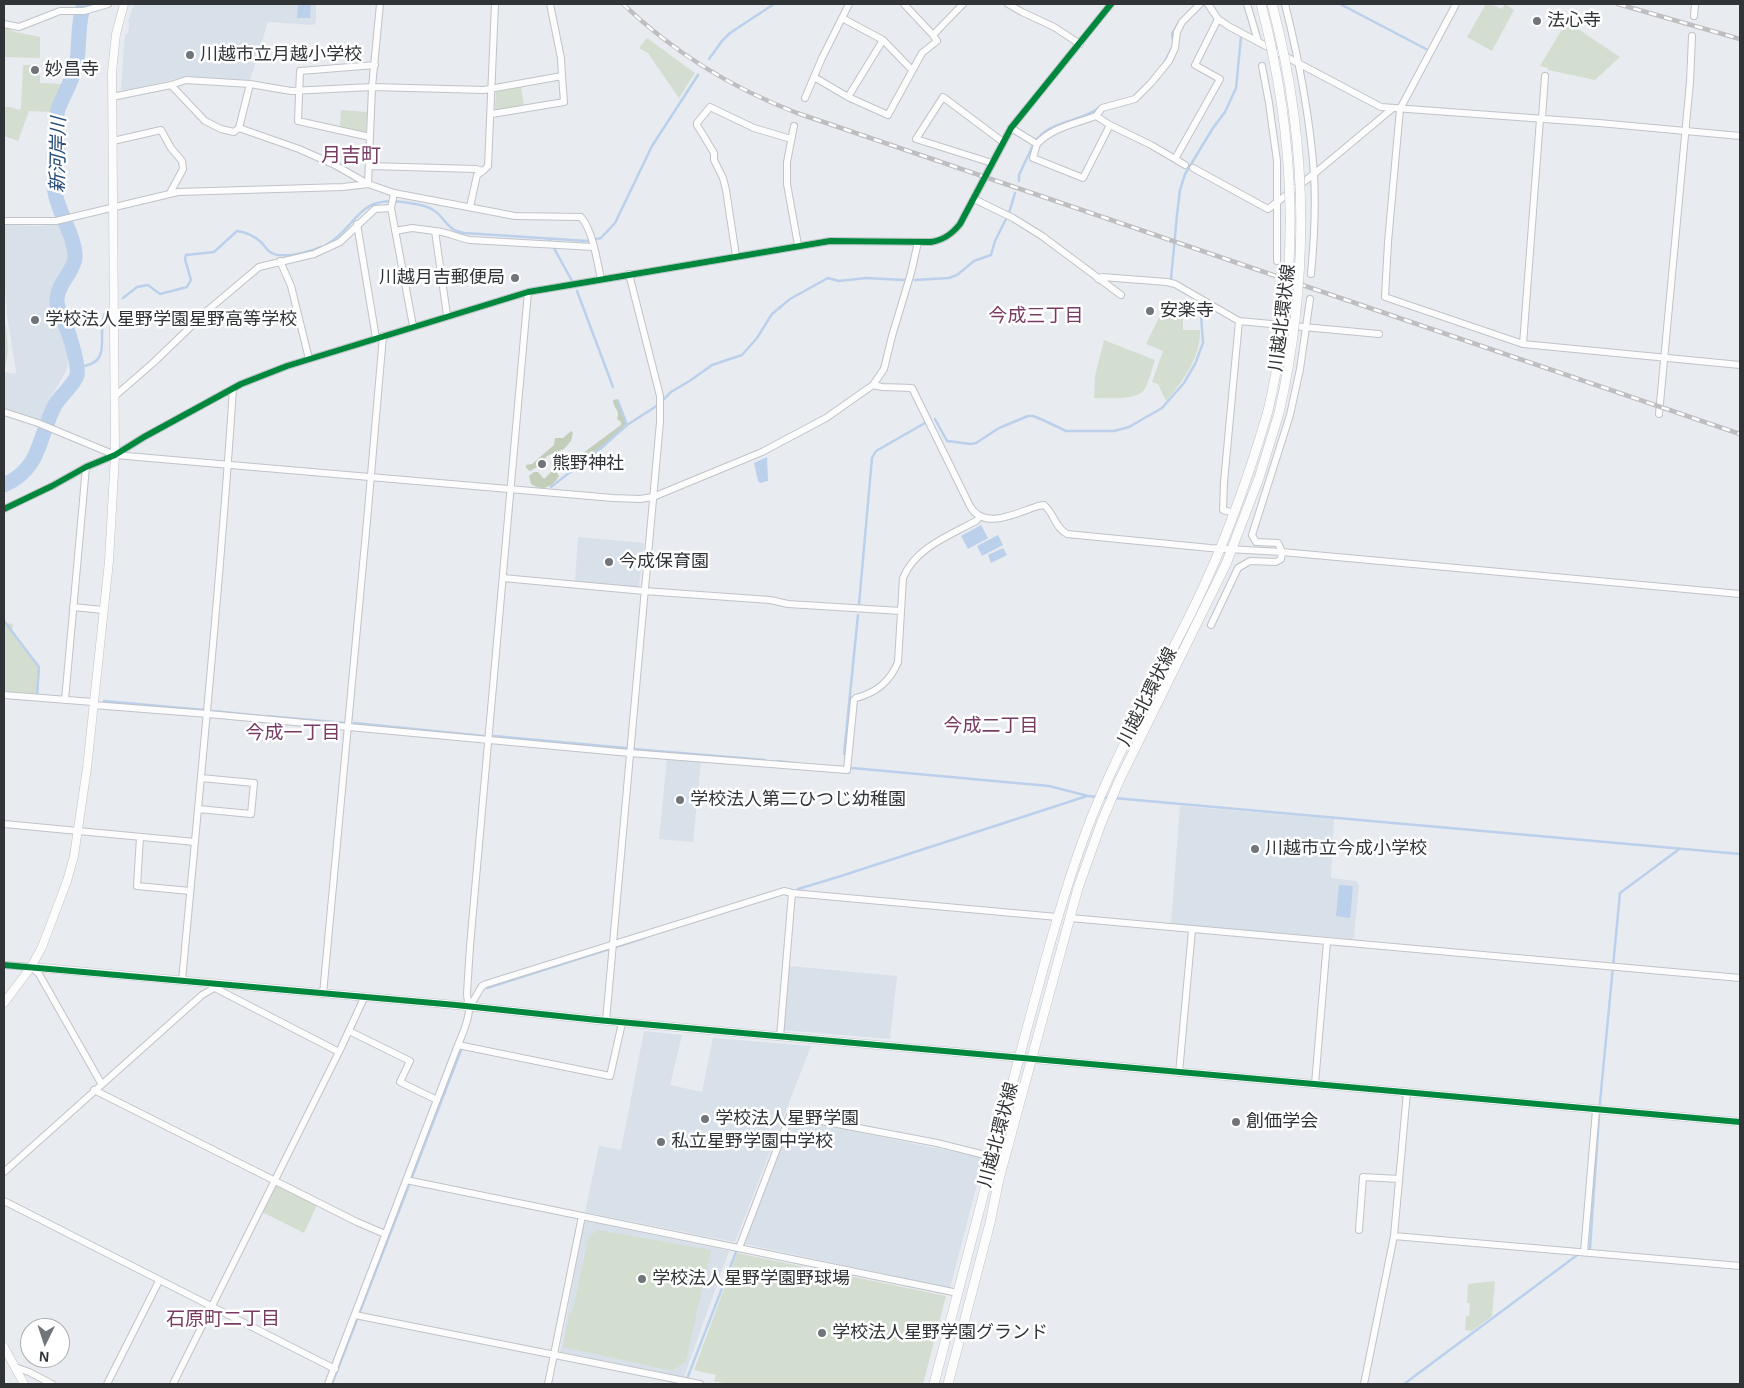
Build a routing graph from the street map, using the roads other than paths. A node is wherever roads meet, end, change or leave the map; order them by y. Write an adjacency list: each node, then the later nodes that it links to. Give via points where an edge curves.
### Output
1 (108, 4): 20 (street, via 84,11)
2 (120, 4): 3 (street)
3 (124, 4): 42 (street, via 115,41)
4 (380, 4): 31 (street)
5 (495, 4): 40 (street)
6 (550, 4): 34 (street)
7 (849, 4): 22 (street)
8 (904, 4): 25 (street)
9 (963, 4): 25 (street)
10 (1008, 4): 29 (street)
11 (1111, 4): 29 (street)
12 (1200, 4): 48 (street, via 1182,22 1175,48 1151,83 1135,99 1102,108)
13 (1208, 4): 23 (street)
14 (1247, 4): 28 (street)
15 (1261, 4): 115 (main road, 川越北環状線, bridge, via 1286,137 1290,254 1284,329 1268,411)
16 (1272, 4): 118 (main road, 川越北環状線, bridge, via 1298,144 1301,255 1295,330 1279,413)
17 (1285, 4): 30 (street)
18 (1456, 4): 46 (street)
19 (1695, 4): 21 (street)
20 (74, 8): 24 (street, via 19,27)
21 (1694, 16)
22 (842, 18): 27 (street); 36 (street)
23 (1218, 20): 28 (street); 61 (street, via 1195,65 1220,79)
24 (4, 24)
25 (933, 35): 33 (street, via 936,41 922,53)
26 (1692, 36): 54 (street)
27 (883, 40): 33 (street); 43 (street)
28 (1258, 42): 30 (street)
29 (1080, 44): 53 (street)
30 (1299, 64): 45 (street, via 1380,106); 67 (street)
31 (375, 65): 39 (street); 41 (street, via 300,70)
32 (1262, 66): 72 (street, via 1274,142)
33 (912, 70): 43 (street, via 888,115)
34 (562, 76): 40 (street); 47 (street, via 564,102)
35 (1546, 76): 49 (street)
36 (814, 77): 43 (street); 44 (street)
37 (250, 84): 38 (street, via 186,80); 41 (street); 52 (street)
38 (171, 85): 42 (street); 52 (street, via 205,121 234,132)
39 (372, 87): 40 (street); 41 (street); 56 (street)
40 (491, 89): 47 (street)
41 (300, 90): 56 (street, via 298,121)
42 (112, 97): 58 (street)
43 (848, 97)
44 (805, 98)
45 (1393, 108): 46 (street); 67 (street)
46 (1400, 108): 49 (street); 99 (street, via 1385,298)
47 (492, 114): 66 (street, via 488,166)
48 (1096, 116): 50 (street); 60 (street, via 1057,129)
49 (1541, 118): 54 (street); 99 (street)
50 (1110, 125): 60 (street, via 1083,178 1033,158); 61 (street)
51 (794, 126): 57 (street)
52 (239, 128): 68 (street, via 335,165)
53 (1011, 128): 59 (street); 60 (street)
54 (1684, 131): 55 (street); 100 (street)
55 (1740, 136)
56 (370, 138): 64 (street)
57 (792, 139): 81 (street, via 787,184); 83 (street, via 754,128 710,107 697,123 714,153 723,178)
58 (113, 141): 69 (street, via 161,130 183,165); 73 (street)
59 (1003, 142): 62 (street); 62 (street, via 943,97 916,139)
60 (1037, 144)
61 (1175, 159): 63 (street)
62 (992, 163): 71 (street)
63 (1185, 165)
64 (369, 166): 66 (street); 68 (street)
65 (1193, 168): 72 (street, via 1268,209)
66 (483, 171): 74 (street, via 477,175)
67 (1314, 174): 72 (street); 87 (street)
68 (368, 184): 69 (street); 70 (street)
69 (170, 193): 73 (street)
70 (394, 193): 74 (street); 75 (street)
71 (974, 199): 80 (street, via 960,224 949,235 939,240); 89 (street, via 1042,236)
72 (1278, 202): 85 (street)
73 (113, 206): 76 (street, via 56,221); 105 (street)
74 (470, 207): 82 (street, via 515,216 580,217)
75 (391, 208): 77 (street, via 376,210); 78 (street)
76 (4, 221)
77 (358, 224): 84 (street, via 340,242 314,254); 98 (street)
78 (395, 231): 79 (street, via 412,228); 95 (street)
79 (435, 231): 82 (street, via 470,240); 93 (street)
80 (918, 242): 81 (street, via 830,241); 103 (street, via 884,369)
81 (798, 245): 83 (street)
82 (593, 246): 88 (street)
83 (736, 256): 86 (street)
84 (280, 261): 101 (street, via 291,286); 105 (street, via 259,267)
85 (1277, 261)
86 (629, 274): 88 (street); 113 (street, via 660,396)
87 (1311, 274)
88 (601, 279): 90 (street)
89 (1098, 279): 91 (street); 94 (street, via 1175,284)
90 (528, 292): 93 (street); 112 (street)
91 (1121, 295)
92 (1310, 299): 96 (street)
93 (447, 315): 95 (street)
94 (1239, 320): 96 (street); 115 (street, via 1223,510)
95 (414, 326): 98 (street)
96 (1307, 327): 97 (street); 119 (street, via 1290,415 1252,535 1256,542 1278,544)
97 (1379, 334)
98 (379, 337): 101 (street); 111 (street)
99 (1523, 344): 100 (street)
100 (1664, 358): 102 (street); 107 (street)
101 (309, 359): 104 (street)
102 (1740, 365)
103 (873, 385): 113 (street, via 826,418 762,452); 116 (street, via 912,388 970,506)
104 (233, 389): 108 (street); 109 (street)
105 (115, 396): 108 (street)
106 (4, 412): 108 (street)
107 (1659, 414)
108 (115, 454): 109 (street); 110 (street); 124 (street)
109 (228, 465): 111 (street); 130 (street)
110 (86, 467): 114 (street); 123 (street)
111 (370, 477): 112 (street); 131 (street)
112 (510, 489): 113 (street, via 612,498); 120 (street)
113 (654, 498): 121 (street)
114 (4, 509)
115 (1234, 513): 117 (main road, 川越北環状線)
116 (980, 517): 117 (street, via 994,520 1044,505 1060,530 1067,534); 125 (street, via 915,559 904,578)
117 (1220, 549): 118 (street); 142 (main road, 川越北環状線, via 1119,756 1088,827)
118 (1232, 550): 119 (street); 143 (main road, 川越北環状線, via 1119,781 1078,888)
119 (1282, 552): 122 (street); 126 (street, via 1281,559 1276,562 1250,561 1238,568)
120 (503, 578): 121 (street); 132 (street)
121 (644, 591): 125 (street); 133 (street)
122 (1740, 594)
123 (73, 607): 124 (street); 128 (street)
124 (104, 610): 129 (street)
125 (901, 611): 133 (street, via 895,670 880,688 854,700 846,770)
126 (1212, 625)
127 (4, 695): 128 (street)
128 (65, 700): 129 (street)
129 (93, 704): 130 (street); 137 (street)
130 (208, 714): 131 (street); 134 (street)
131 (348, 727): 132 (street); 152 (street)
132 (488, 739): 133 (street); 155 (street, via 468,978)
133 (630, 753): 146 (street)
134 (201, 778): 135 (street); 135 (street, via 254,783 251,814)
135 (198, 809): 139 (street)
136 (4, 824): 137 (street)
137 (79, 831): 138 (street); 148 (street, via 67,880 42,948)
138 (140, 837): 139 (street); 140 (street, via 137,886)
139 (194, 842): 140 (street)
140 (190, 891): 150 (street)
141 (792, 893): 142 (street); 146 (street, via 784,891); 159 (street)
142 (1057, 917): 162 (main road, 川越北環状線)
143 (1070, 918): 144 (street); 163 (main road, 川越北環状線)
144 (1192, 930): 145 (street); 164 (street)
145 (1327, 942): 149 (street); 166 (street)
146 (613, 947): 155 (street, via 482,986); 156 (street)
147 (4, 965): 148 (street)
148 (31, 968): 150 (street); 154 (street); 165 (street, via 45,983)
149 (1740, 978)
150 (182, 981): 151 (street)
151 (216, 986): 152 (street); 161 (street); 165 (street)
152 (323, 994): 153 (street)
153 (364, 998): 155 (street); 158 (street)
154 (4, 1003)
155 (470, 1008): 156 (street); 160 (street)
156 (606, 1021): 157 (street)
157 (622, 1023): 159 (street); 160 (street, via 610,1076)
158 (349, 1031): 161 (street); 169 (street, via 410,1061 400,1082)
159 (780, 1037): 162 (street)
160 (458, 1045): 169 (street)
161 (339, 1052): 176 (street)
162 (1019, 1058): 163 (street); 172 (main road, 川越北環状線)
163 (1032, 1059): 164 (street); 201 (main road, 川越北環状線)
164 (1179, 1073): 166 (street)
165 (101, 1083): 167 (street)
166 (1315, 1084): 168 (street)
167 (94, 1090): 173 (street); 176 (street)
168 (1407, 1092): 170 (street); 174 (street)
169 (437, 1100): 175 (street)
170 (1600, 1110): 171 (street); 183 (street)
171 (1740, 1122)
172 (993, 1157): 182 (street, via 790,1115); 186 (main road, 川越北環状線)
173 (4, 1172)
174 (1400, 1179): 179 (street, via 1363,1177); 181 (street)
175 (406, 1180): 178 (street); 180 (street)
176 (275, 1181): 180 (street); 187 (street)
177 (4, 1201): 185 (street)
178 (582, 1216): 182 (street); 190 (street)
179 (1359, 1230)
180 (385, 1234): 188 (street)
181 (1394, 1236): 183 (street); 202 (street)
182 (739, 1248): 186 (street)
183 (1584, 1252): 184 (street)
184 (1740, 1266)
185 (158, 1281): 187 (street); 195 (street)
186 (958, 1293): 200 (main road, 川越北環状線)
187 (212, 1308): 192 (street); 196 (street)
188 (355, 1315): 190 (street); 192 (street)
189 (4, 1347): 191 (street)
190 (554, 1355): 198 (street); 199 (street)
191 (10, 1363): 193 (street); 194 (street)
192 (334, 1368): 197 (street)
193 (24, 1384)
194 (52, 1384)
195 (107, 1384)
196 (173, 1384)
197 (328, 1384)
198 (548, 1384)
199 (700, 1384)
200 (934, 1384)
201 (948, 1384)
202 (1364, 1384)

